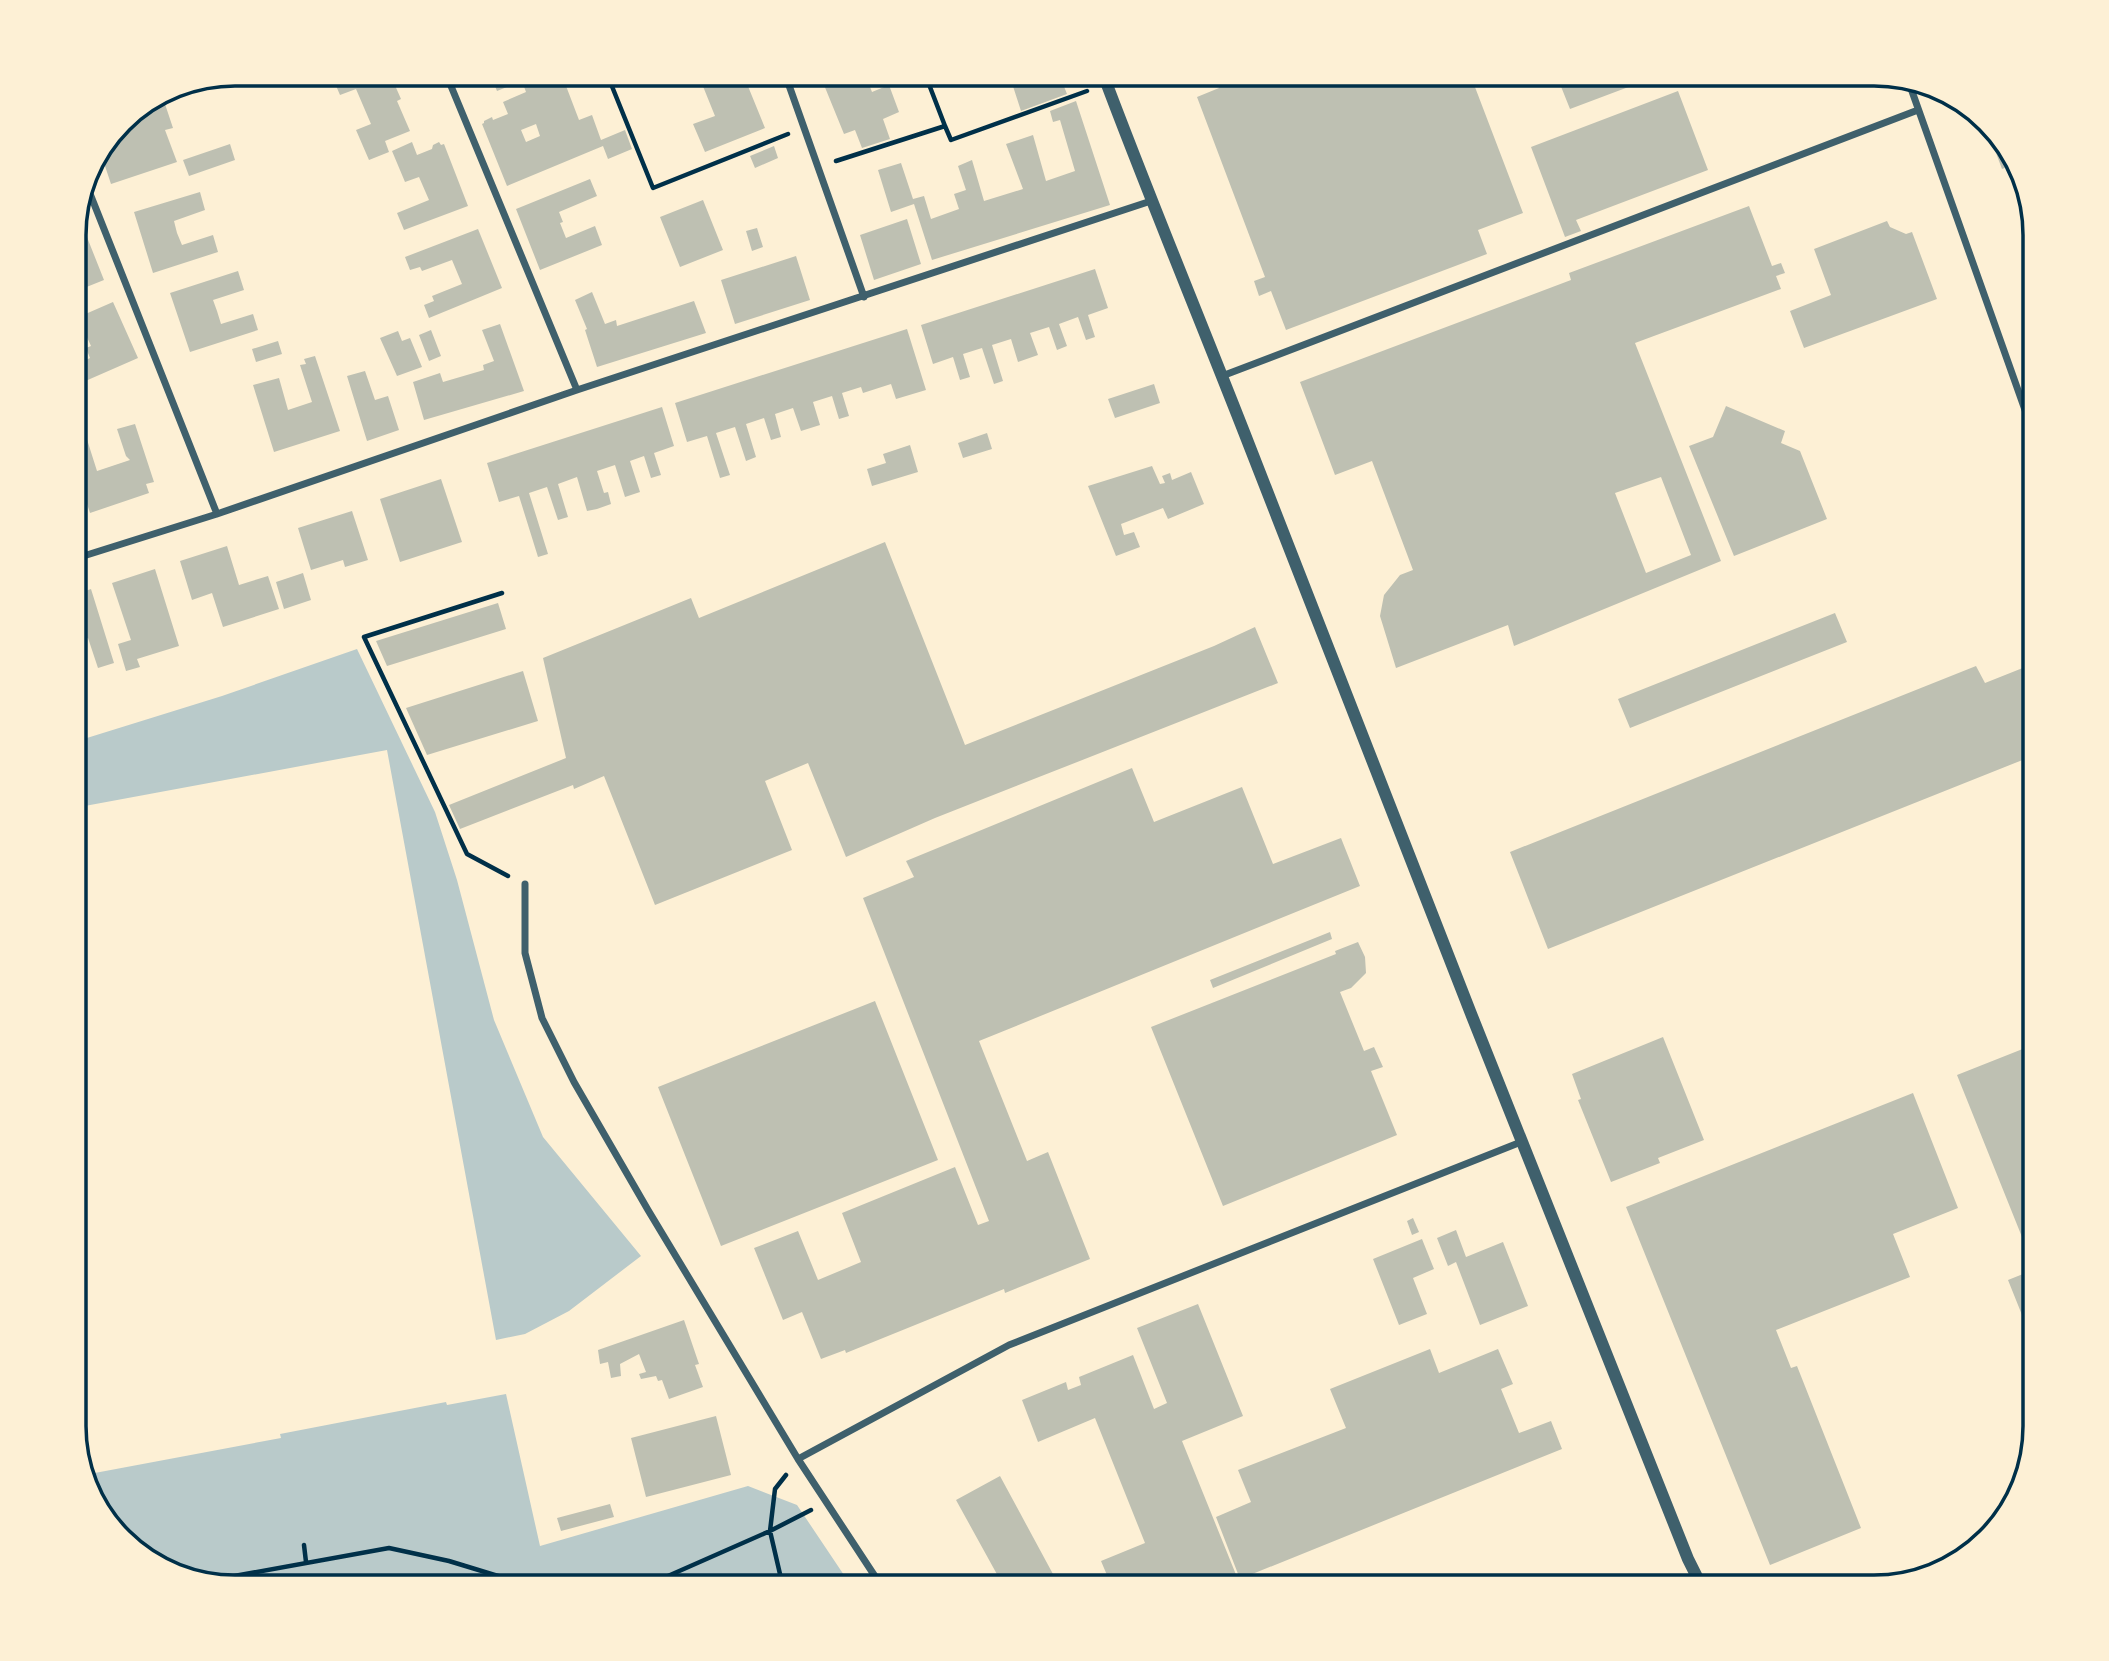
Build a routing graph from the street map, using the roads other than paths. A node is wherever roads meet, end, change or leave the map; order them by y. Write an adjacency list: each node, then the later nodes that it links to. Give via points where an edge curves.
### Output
1 (451, 86): 10 (street)
2 (789, 86): 8 (street)
3 (1108, 86): 7 (street)
4 (1912, 91): 5 (street)
5 (1918, 110): 9 (street); 11 (street)
6 (91, 196): 12 (street)
7 (1151, 201): 8 (street); 9 (street)
8 (864, 297): 10 (street)
9 (1222, 376): 15 (street)
10 (577, 390): 12 (street)
11 (2023, 404)
12 (217, 514): 13 (street)
13 (86, 555)
14 (525, 884): 16 (street, via 525,953 542,1018 641,1198)
15 (1521, 1142): 16 (street, via 1009,1345); 18 (street)
16 (798, 1458): 17 (street)
17 (874, 1575)
18 (1696, 1575)

